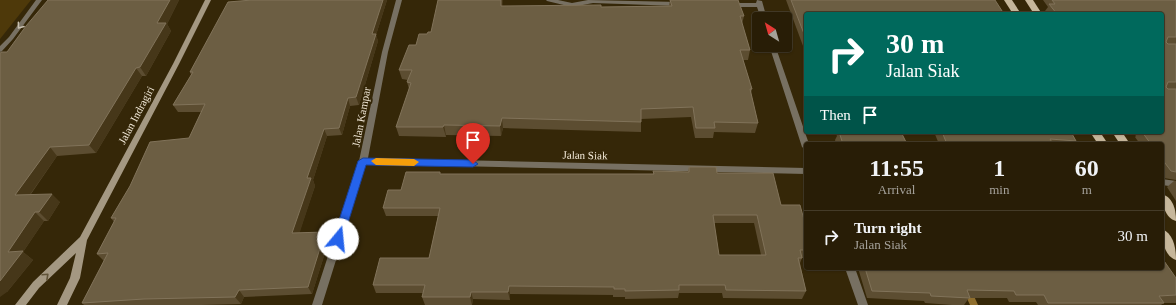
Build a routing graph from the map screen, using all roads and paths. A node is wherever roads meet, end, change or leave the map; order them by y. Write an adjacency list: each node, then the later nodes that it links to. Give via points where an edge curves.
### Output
1 (39, 0): 13 (street, one-way to 13)
2 (208, 0): 23 (street, Jalan Indragiri)
3 (399, 0): 16 (street, Jalan Kampar, via 385,52)
4 (549, 0): 8 (street, via 572,5 593,1)
5 (1008, 0): 11 (main road)
6 (1029, 0): 12 (main road)
7 (759, 2): 9 (street); 10 (street)
8 (688, 4)
9 (720, 4)
10 (762, 12)
11 (1015, 12)
12 (1037, 12)
13 (0, 50)
14 (774, 52): 15 (street)
15 (804, 142)
16 (363, 161): 17 (street, Jalan Siak); 28 (street, Jalan Kampar)
17 (804, 171)
18 (1164, 182): 19 (street)
19 (1176, 184)
20 (1164, 201): 21 (main road)
21 (1176, 217)
22 (1164, 237): 24 (main road)
23 (83, 240): 26 (street, Jalan Indragiri, one-way to 23, via 36,285); 27 (street, Jalan Indragiri, via 75,278)
24 (1176, 255)
25 (851, 270): 29 (street)
26 (20, 305)
27 (62, 305)
28 (318, 305)
29 (863, 305)

